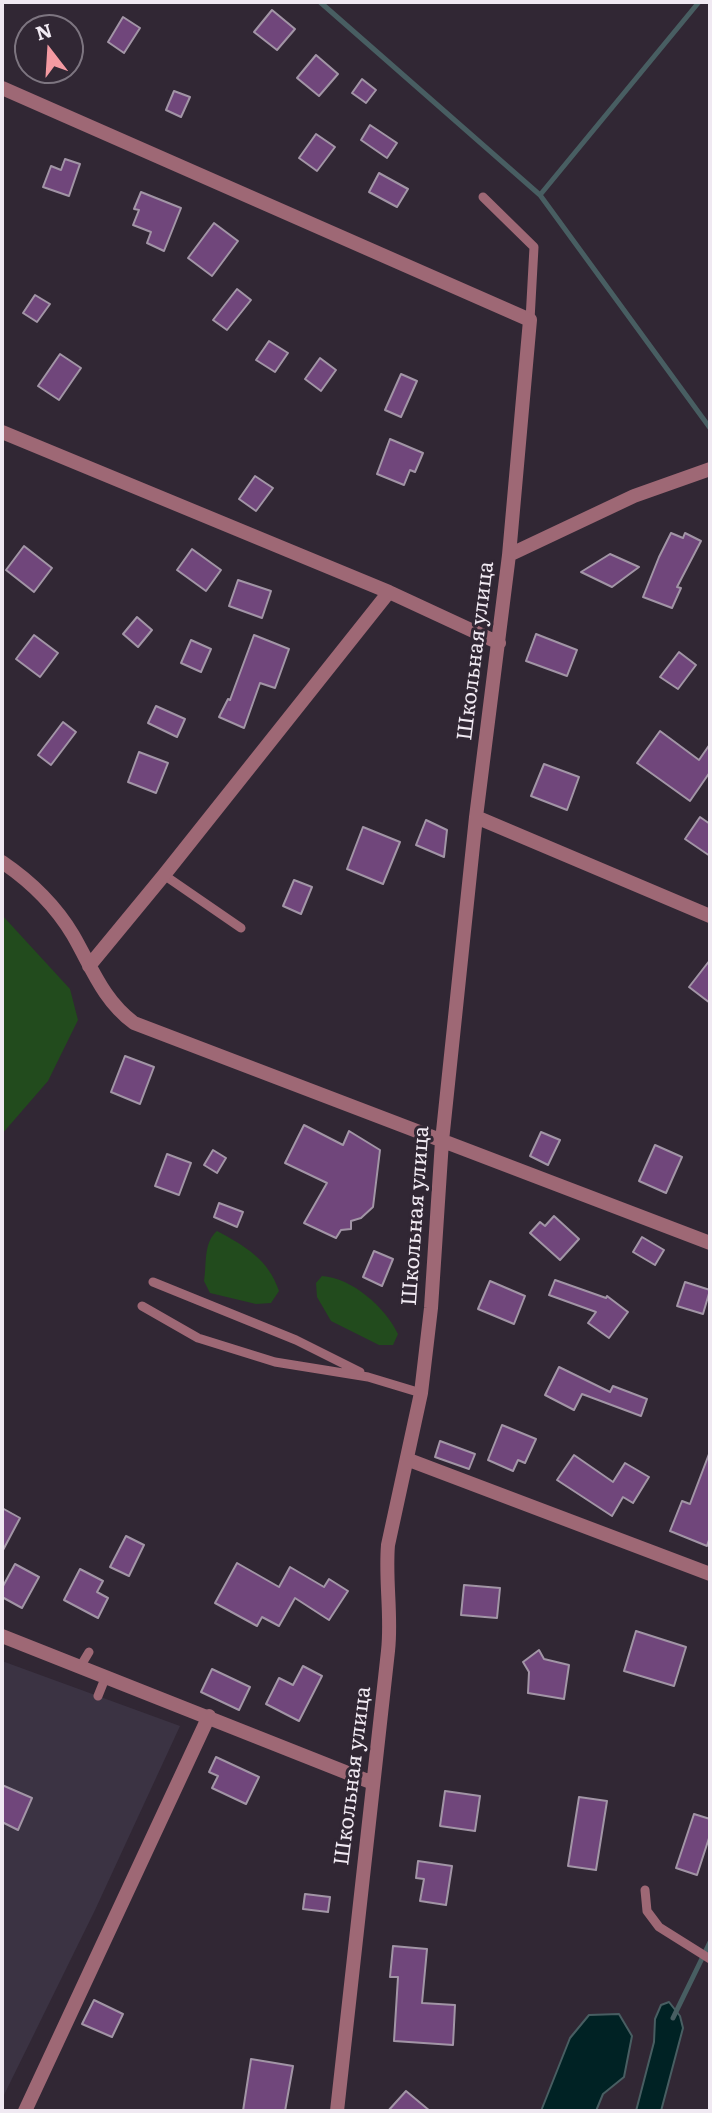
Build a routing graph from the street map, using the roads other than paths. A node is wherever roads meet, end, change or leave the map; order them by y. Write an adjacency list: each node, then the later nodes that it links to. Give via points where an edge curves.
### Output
1 (2, 88): 3 (street)
2 (483, 197): 3 (lane, via 534,247)
3 (530, 320): 6 (street, Школьная улица)
4 (2, 432): 7 (street)
5 (710, 470): 6 (street, via 634,496)
6 (509, 555): 8 (street, Школьная улица)
7 (389, 592): 8 (street); 11 (street)
8 (499, 643): 9 (street, Школьная улица)
9 (476, 817): 12 (street); 15 (street, Школьная улица)
10 (2, 862): 14 (street, via 39,890 72,933)
11 (164, 875): 13 (lane); 14 (street)
12 (710, 916)
13 (242, 928)
14 (89, 966): 15 (street, via 102,991 134,1023)
15 (442, 1141): 16 (street); 20 (street, Школьная улица)
16 (710, 1243)
17 (153, 1282): 19 (lane, via 296,1340)
18 (142, 1306): 19 (lane, via 198,1338 275,1362)
19 (368, 1377): 20 (lane)
20 (421, 1393): 21 (street, Школьная улица)
21 (409, 1460): 22 (street); 29 (street, Школьная улица, via 388,1545 390,1633)
22 (710, 1574)
23 (2, 1636): 25 (street)
24 (89, 1652): 25 (lane)
25 (80, 1667): 26 (street)
26 (106, 1676): 27 (lane); 28 (street)
27 (98, 1696)
28 (209, 1716): 29 (street); 32 (street)
29 (373, 1783): 33 (street, Школьная улица)
30 (645, 1890): 31 (lane, via 647,1911 659,1927)
31 (710, 1959)
32 (25, 2111)
33 (337, 2111)

